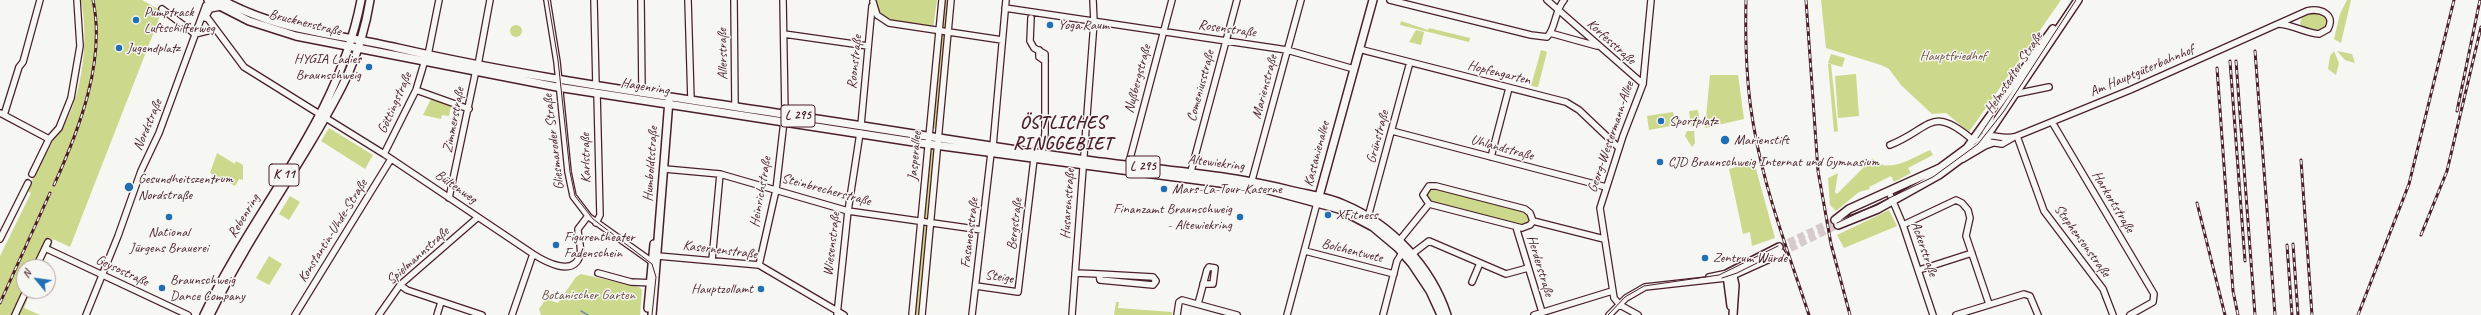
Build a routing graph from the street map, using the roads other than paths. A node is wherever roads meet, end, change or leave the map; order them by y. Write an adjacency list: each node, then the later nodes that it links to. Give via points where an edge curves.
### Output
1 (40, 0): 72 (street, via 23,62 18,67)
2 (77, 0): 85 (street, via 80,46 76,79 59,128)
3 (361, 0): 45 (main road)
4 (370, 0): 46 (main road, Rebenring)
5 (439, 0): 55 (street, Göttingstraße)
6 (490, 0): 57 (street, Zimmerstraße)
7 (547, 0): 59 (street, Gliesmaroder Straße)
8 (594, 0): 65 (street, Karlstraße)
9 (641, 0): 66 (street)
10 (688, 0): 68 (street)
11 (734, 0): 70 (street, Allerstraße)
12 (783, 0): 44 (street, Heinrichstraße)
13 (942, 0): 38 (street, Jasperallee)
14 (951, 0): 40 (street, Jasperallee)
15 (1006, 0): 29 (street, Fasanenstraße)
16 (1094, 0): 35 (street, Husarenstraße)
17 (1172, 0): 41 (street, Nußbergstraße)
18 (1237, 0): 48 (street, Comeniusstraße)
19 (1301, 0): 54 (street, Marienstraße)
20 (1373, 0): 53 (main road, Kastanienallee)
21 (1390, 0): 42 (street, via 1531,36 1547,37)
22 (1547, 0): 31 (street, Korfesstraße)
23 (1564, 0): 31 (street)
24 (1651, 0): 60 (street, Georg-Westermann-Allee)
25 (2073, 0): 73 (main road, Helmstedter Straße)
26 (2078, 0): 67 (main road, Helmstedter Straße)
27 (873, 1): 38 (street, via 878,15 889,22); 49 (street, Roonstraße)
28 (213, 2): 33 (street, Nordstraße); 43 (street, Nordstraße); 45 (main road, Brucknerstraße, via 286,26); 51 (main road, Brucknerstraße, via 249,21 272,29)
29 (1005, 8): 35 (street, Rosenstraße); 47 (street, Fasanenstraße)
30 (162, 9): 43 (street)
31 (1557, 9): 42 (street); 50 (street, Korfesstraße)
32 (2303, 13): 36 (street, Am Hauptgüterbahnhof); 39 (street, via 2298,23); 39 (street, Am Hauptgüterbahnhof, via 2321,10 2327,14 2330,21 2322,34)
33 (206, 16): 37 (street, Bültenweg); 43 (street, Nordstraße)
34 (1031, 18): 94 (street, via 1030,41 1034,48 1044,52 1045,61 1045,133)
35 (1094, 22): 41 (street, Rosenstraße); 99 (street, Husarenstraße)
36 (2279, 24): 39 (street, Am Hauptgüterbahnhof, via 2292,25); 76 (street, Am Hauptgüterbahnhof)
37 (215, 29): 43 (street); 74 (street, Bültenweg, via 247,69)
38 (939, 31): 40 (street); 80 (street, Jasperallee)
39 (2303, 31)
40 (948, 32): 47 (street); 84 (street, Jasperallee)
41 (1164, 32): 48 (street, Rosenstraße); 100 (street, Nußbergstraße)
42 (1550, 33): 50 (street)
43 (195, 34): 147 (street, Nordstraße)
44 (784, 34): 49 (street); 75 (street, Heinrichstraße)
45 (353, 39): 46 (main road, L 295); 51 (main road, K 11)
46 (362, 40): 52 (main road, Rebenring); 55 (main road, Hagenring / L 295)
47 (1002, 40): 92 (street, Fasanenstraße)
48 (1226, 41): 54 (street, Rosenstraße); 104 (street, Comeniusstraße)
49 (868, 46): 78 (street, Roonstraße)
50 (1597, 46): 60 (street, Korfesstraße)
51 (350, 47): 52 (main road, L 295); 74 (main road, Rebenring / K 11)
52 (359, 48): 55 (main road, Hagenring / L 295); 74 (main road, Rebenring / K 11)
53 (1359, 49): 56 (street, Hopfengarten); 58 (main road, Kastanienallee)
54 (1287, 50): 58 (street, Rosenstraße); 105 (street, Marienstraße)
55 (427, 58): 57 (main road, Hagenring / L 295); 64 (street, Göttingstraße)
56 (1410, 62): 63 (street, Hopfengarten); 79 (street, Grünstraße)
57 (477, 67): 59 (main road, Hagenring / L 295); 61 (main road, Hagenring / L 295); 71 (street, Zimmerstraße)
58 (1354, 69): 111 (main road, Kastanienallee)
59 (559, 79): 61 (street, Gliesmaroder Straße); 65 (main road, Hagenring / L 295)
60 (1643, 84): 91 (street, Georg-Westermann-Allee)
61 (560, 87): 65 (main road, Hagenring / L 295); 115 (street, Gliesmaroder Straße, via 570,187 577,203)
62 (2049, 87): 67 (street)
63 (1509, 88): 91 (street, Hopfengarten, via 1570,104); 95 (street)
64 (416, 90): 71 (street); 93 (street, Göttingstraße)
65 (597, 90): 66 (main road, Hagenring / L 295); 69 (main road, Hagenring / L 295); 120 (street, Karlstraße, via 600,215)
66 (642, 93): 69 (main road, Hagenring / L 295)
67 (2015, 94): 77 (main road, Helmstedter Straße)
68 (691, 100): 69 (main road, Hagenring / L 295); 70 (main road, Hagenring / L 295)
69 (669, 101): 75 (main road, Hagenring / L 295); 101 (main road, Humboldtstraße)
70 (735, 107): 75 (main road, Hagenring / L 295)
71 (469, 109): 110 (street, Zimmerstraße)
72 (2, 114): 85 (street)
73 (1992, 116): 81 (street); 86 (main road, Helmstedter Straße)
74 (324, 117): 93 (street, Bültenweg); 167 (main road, Rebenring / K 11, via 233,259); 168 (main road, Rebenring / K 11, via 235,266)
75 (784, 118): 78 (main road, Hagenring / L 295); 108 (street, Heinrichstraße)
76 (2052, 122): 83 (street, Am Hauptgüterbahnhof); 194 (street, Harkortstraße, via 2154,294 2153,302)
77 (1996, 124): 81 (main road, Helmstedter Straße); 82 (street, via 1995,129)
78 (860, 129): 80 (main road, Hagenring / L 295); 88 (main road, Hagenring / L 295); 114 (street, Wiesenstraße)
79 (1392, 131): 95 (street, Uhlandstraße); 117 (street, Grünstraße)
80 (929, 136): 84 (main road, Altewiekring / L 295); 88 (street, Jasperallee)
81 (1987, 136): 82 (street, Am Hauptgüterbahnhof); 86 (street); 87 (street); 96 (main road, Helmstedter Straße)
82 (2000, 136): 83 (street, Am Hauptgüterbahnhof)
83 (2016, 136): 87 (street, Am Hauptgüterbahnhof, via 2005,143); 193 (street, Stephensonstraße, via 2044,211 2103,289)
84 (939, 138): 89 (street, Jasperallee); 92 (main road, Altewiekring / L 295)
85 (49, 140): 102 (street)
86 (1974, 141): 90 (street, via 1949,123 1940,120 1929,123); 96 (street, Helmstedter Straße, via 1975,144); 109 (main road, Helmstedter Straße, via 1944,165)
87 (1994, 143): 96 (street, Helmstedter Straße)
88 (928, 144): 89 (main road, Altewiekring / L 295); 119 (street, Jasperallee)
89 (938, 145): 92 (main road, Altewiekring / L 295); 121 (street, Jasperallee)
90 (1890, 145)
91 (1619, 148): 107 (street, Georg-Westermann-Allee)
92 (992, 149): 94 (main road, Altewiekring / L 295); 98 (main road, Altewiekring / L 295); 124 (street, Fasanenstraße)
93 (384, 154): 97 (street, Bültenweg)
94 (1042, 154): 99 (main road, Altewiekring / L 295)
95 (1491, 157): 107 (street, Uhlandstraße)
96 (1965, 158): 112 (main road, Helmstedter Straße, via 1940,175)
97 (391, 159): 110 (street, Bültenweg); 169 (street, Konstantin-Uhde-Straße)
98 (1034, 159): 99 (main road, Altewiekring / L 295); 155 (street, Bergstraße)
99 (1083, 163): 100 (main road, Altewiekring / L 295); 104 (main road, Altewiekring / L 295); 144 (street, Husarenstraße)
100 (1128, 166): 104 (main road, Altewiekring / L 295)
101 (665, 169): 103 (street, Steinbrecherstraße); 137 (main road, Humboldtstraße)
102 (32, 174)
103 (720, 174): 108 (street, Steinbrecherstraße); 138 (street)
104 (1190, 176): 105 (main road, Altewiekring / L 295); 111 (main road, Altewiekring / L 295)
105 (1252, 180): 111 (main road, Altewiekring / L 295)
106 (28, 183): 125 (street)
107 (1606, 187): 126 (street, Georg-Westermann-Allee, via 1600,208)
108 (776, 190): 114 (street, Steinbrecherstraße); 140 (street, Heinrichstraße)
109 (1889, 192): 112 (street, Ackerstraße); 112 (main road, Helmstedter Straße, via 1849,209 1837,222 1855,220)
110 (449, 198): 116 (street, Bültenweg)
111 (1318, 200): 117 (main road, Altewiekring / L 295, via 1342,203); 131 (street, Kastanienallee); 133 (main road, Altewiekring / L 295, via 1362,221 1382,234)
112 (1893, 200): 122 (street, Ackerstraße)
113 (1429, 204): 118 (street, via 1424,198 1425,190 1429,186 1436,186 1525,209 1532,215); 123 (street); 127 (street)
114 (848, 211): 119 (street, Steinbrecherstraße); 162 (street, Wiesenstraße)
115 (588, 216): 120 (street, Gliesmaroder Straße); 135 (street, Bültenweg, via 579,227 580,256 574,263 562,267)
116 (477, 218): 135 (street, Bültenweg); 152 (street, Spielmannstraße)
117 (1368, 218): 127 (main road, Altewiekring / L 295)
118 (1533, 221): 123 (street, via 1528,227); 126 (street)
119 (921, 222): 121 (street, Steinbrecherstraße); 177 (street, Jasperallee)
120 (596, 223): 137 (street, Gliesmaroder Straße)
121 (930, 224): 124 (street, Steinbrecherstraße); 178 (street, Jasperallee)
122 (1903, 225): 134 (street, via 1956,200 1968,210 1970,218 1966,236); 142 (street, Ackerstraße)
123 (1516, 227): 141 (street, Herderstraße)
124 (982, 230): 153 (street, Fasanenstraße)
125 (0, 239)
126 (1604, 239): 154 (street, Georg-Westermann-Allee)
127 (1399, 241): 132 (main road, Altewiekring / L 295)
128 (48, 242): 129 (street)
129 (44, 248): 136 (street); 147 (street, Geysostraße)
130 (1780, 250): 148 (main road)
131 (1305, 252): 146 (street, Bolchentwete); 183 (street, Kastanienallee)
132 (1415, 252): 139 (street, via 1429,241); 186 (main road, Altewiekring / L 295, via 1436,287)
133 (1402, 253): 146 (street); 185 (main road, Altewiekring / L 295, via 1425,281)
134 (1972, 253): 142 (street); 160 (street)
135 (533, 254): 173 (street)
136 (39, 259)
137 (655, 260): 138 (street, Kasernenstraße); 150 (main road, Humboldtstraße)
138 (712, 260): 140 (street, Kasernenstraße)
139 (1480, 263): 141 (street, via 1506,274); 149 (street)
140 (759, 265): 162 (street, Kasernenstraße)
141 (1528, 268): 161 (street, Herderstraße)
142 (1919, 270): 190 (street, Ackerstraße)
143 (598, 273): 150 (street, via 631,282)
144 (1075, 273): 145 (street); 180 (street, Husarenstraße)
145 (1098, 274): 145 (street, via 1100,280 1152,285 1156,281 1153,277)
146 (1394, 274): 184 (street)
147 (102, 275): 165 (street, Nordstraße); 166 (street, Geysostraße)
148 (1729, 275): 159 (street, via 1649,286 1630,295); 163 (main road)
149 (1472, 282)
150 (652, 284): 174 (main road, Humboldtstraße); 175 (main road, Humboldtstraße)
151 (1203, 284): 158 (street)
152 (400, 285): 157 (street); 170 (street, Spielmannstraße)
153 (976, 286): 155 (street, Steige); 179 (street, Fasanenstraße)
154 (1612, 290): 159 (street, Georg-Westermann-Allee); 161 (street)
155 (1018, 292)
156 (22, 299): 164 (street)
157 (441, 302): 171 (street); 172 (street)
158 (1198, 304): 181 (street, via 1182,300 1179,302); 182 (street)
159 (1620, 304): 188 (street); 189 (street)
160 (1989, 304): 191 (street); 192 (street, via 2027,294)
161 (1542, 312): 187 (street)
162 (837, 313): 176 (street, Kasernenstraße)
163 (1732, 314)
164 (15, 315)
165 (86, 315)
166 (188, 315)
167 (204, 315)
168 (210, 315)
169 (295, 315)
170 (379, 315)
171 (436, 315)
172 (482, 315)
173 (512, 315)
174 (647, 315)
175 (652, 315)
176 (844, 315)
177 (912, 315)
178 (922, 315)
179 (972, 315)
180 (1072, 315)
181 (1177, 315)
182 (1237, 315)
183 (1287, 315)
184 (1383, 315)
185 (1441, 315)
186 (1447, 315)
187 (1534, 315)
188 (1609, 315)
189 (1638, 315)
190 (1933, 315)
191 (1956, 315)
192 (2038, 315)
193 (2113, 315)
194 (2130, 315)

